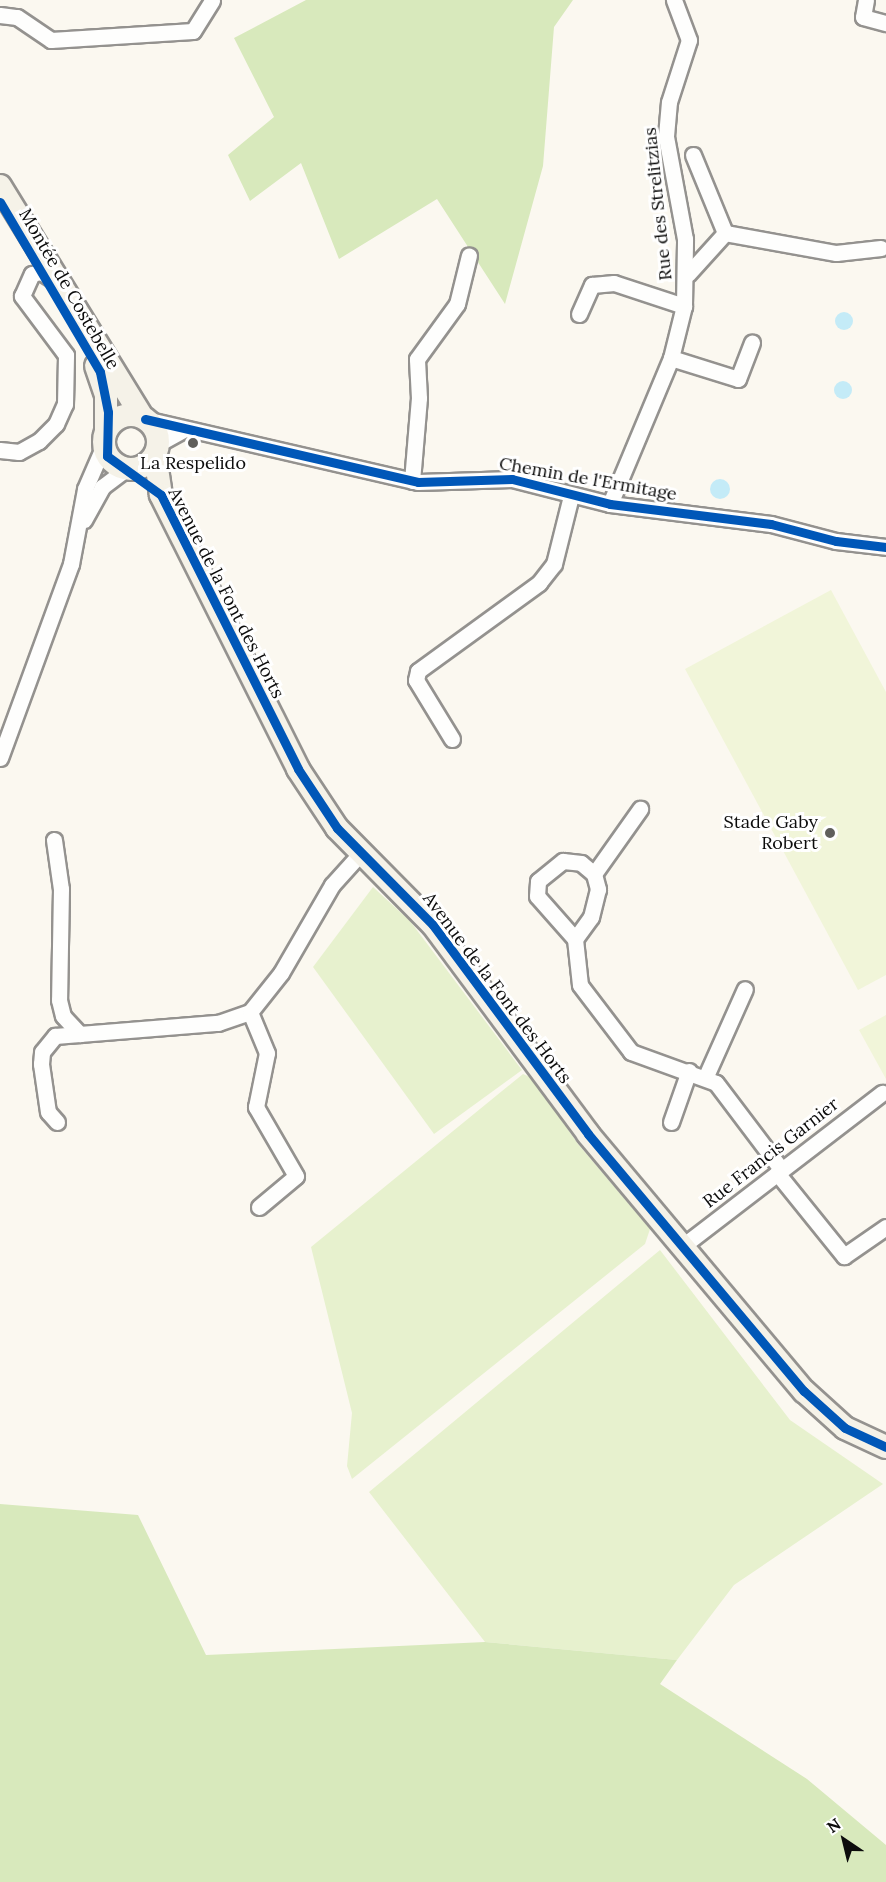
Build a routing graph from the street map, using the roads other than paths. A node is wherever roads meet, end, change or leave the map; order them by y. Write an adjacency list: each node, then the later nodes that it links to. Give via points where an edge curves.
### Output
1 (212, 0): 4 (street, via 193,31 51,40 17,17)
2 (674, 0): 13 (street, Rue des Strelitzias, via 689,40 669,102 666,136)
3 (866, 0): 5 (street, via 862,17)
4 (0, 15)
5 (886, 23)
6 (693, 155): 9 (street)
7 (0, 186): 16 (main road, Montée de Costebelle)
8 (0, 201): 12 (main road, Montée de Costebelle)
9 (725, 233): 10 (street, via 836,254); 13 (street)
10 (881, 248)
11 (469, 255): 25 (street, via 458,304 417,359 419,398)
12 (41, 272): 16 (street, via 50,275); 21 (main road, Montée de Costebelle, via 100,372); 23 (street, via 26,280 22,296 66,355 65,404 56,424 39,441 19,452)
13 (688, 274): 14 (street, Rue des Strelitzias)
14 (684, 306): 15 (street, via 614,282 592,285); 18 (street, Rue des Strelitzias)
15 (579, 314)
16 (79, 316): 19 (main road, Montée de Costebelle)
17 (752, 343): 18 (street, via 738,379)
18 (671, 358): 28 (street, Rue des Strelitzias)
19 (144, 418): 20 (street, Chemin de l'Ermitage); 21 (main road, via 122,416); 22 (main road)
20 (185, 429): 22 (street); 25 (street, Chemin de l'Ermitage)
21 (105, 437): 24 (main road, via 111,460); 29 (street, via 85,489)
22 (156, 449): 24 (main road, via 146,464); 26 (main road, Avenue de la Font des Horts)
23 (0, 450)
24 (127, 469): 26 (main road, Avenue de la Font des Horts); 29 (street, via 102,487)
25 (412, 481): 27 (street, Chemin de l'Ermitage, via 512,479)
26 (161, 495): 35 (main road, Avenue de la Font des Horts, via 298,769)
27 (571, 496): 28 (street, Chemin de l'Ermitage); 31 (street, via 554,564 539,584 418,671 416,680)
28 (610, 504): 30 (street, Chemin de l'Ermitage, via 771,524 836,541)
29 (82, 523): 32 (street)
30 (886, 547)
31 (452, 739)
32 (0, 758)
33 (640, 809): 36 (street)
34 (54, 840): 40 (street, via 62,900 60,1000 63,1016)
35 (360, 854): 39 (street, via 332,885 281,973); 49 (main road, Avenue de la Font des Horts, via 433,925 588,1134)
36 (594, 874): 37 (street, via 597,889 591,917); 37 (street, via 581,863 563,861 538,882 537,896 547,914)
37 (574, 939): 41 (street, via 580,985 632,1052)
38 (745, 989): 42 (street)
39 (250, 1012): 40 (street, via 218,1023); 47 (street, via 267,1053 256,1107 296,1176)
40 (80, 1034): 44 (street, via 55,1036 42,1052 48,1112)
41 (689, 1071): 42 (street); 45 (street)
42 (706, 1076): 46 (street)
43 (882, 1093): 46 (street, Rue Francis Garnier)
44 (57, 1122)
45 (670, 1122)
46 (779, 1171): 48 (street, via 844,1256); 49 (street, Rue Francis Garnier)
47 (259, 1207)
48 (886, 1227)
49 (684, 1245): 50 (main road, Avenue de la Font des Horts, via 804,1391 845,1428)
50 (886, 1447)

